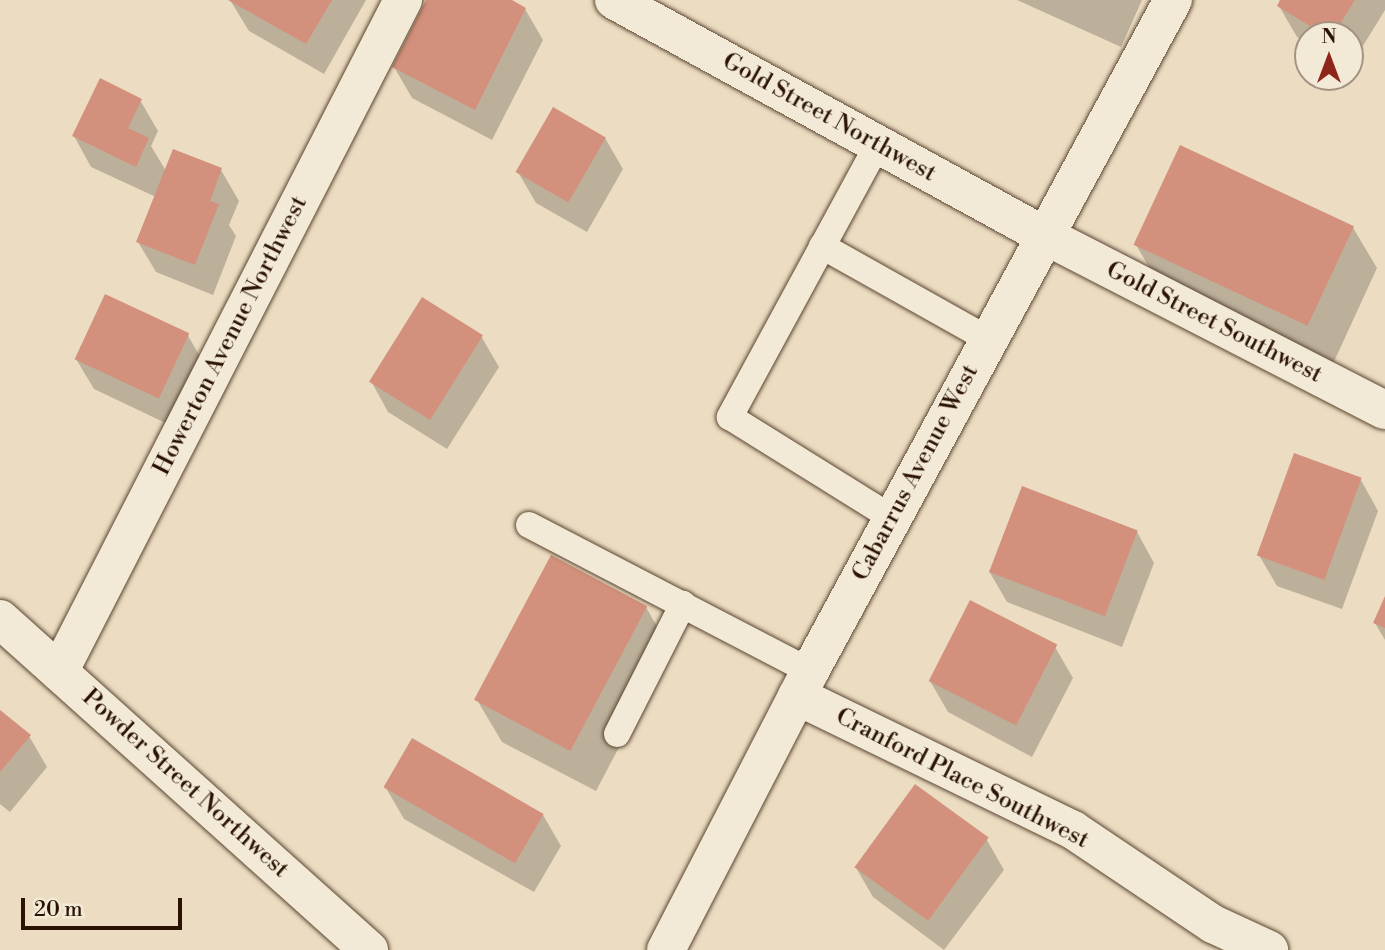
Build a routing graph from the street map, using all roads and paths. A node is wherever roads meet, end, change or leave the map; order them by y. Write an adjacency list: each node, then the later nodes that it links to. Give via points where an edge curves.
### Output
1 (403, 0): 13 (street, Howerton Avenue Northwest)
2 (614, 0): 4 (street, Gold Street Northwest)
3 (1173, 0): 5 (street, Cabarrus Avenue West)
4 (877, 144): 5 (street, Gold Street Northwest); 6 (lane)
5 (1044, 235): 7 (street, Cabarrus Avenue West); 8 (street, Gold Street Southwest)
6 (822, 246): 7 (lane); 9 (lane, via 730,417)
7 (988, 339): 9 (street, Cabarrus Avenue West)
8 (1385, 410)
9 (892, 518): 14 (street, Cabarrus Avenue West)
10 (529, 525): 11 (lane)
11 (683, 604): 14 (lane); 15 (lane)
12 (0, 619): 13 (street, Powder Street Northwest)
13 (59, 672): 16 (street, Powder Street Northwest)
14 (804, 683): 17 (street, Cabarrus Avenue West); 18 (street, Cranford Place Southwest, via 1073,830 1213,924)
15 (617, 734)
16 (369, 950)
17 (666, 950)
18 (1269, 950)

